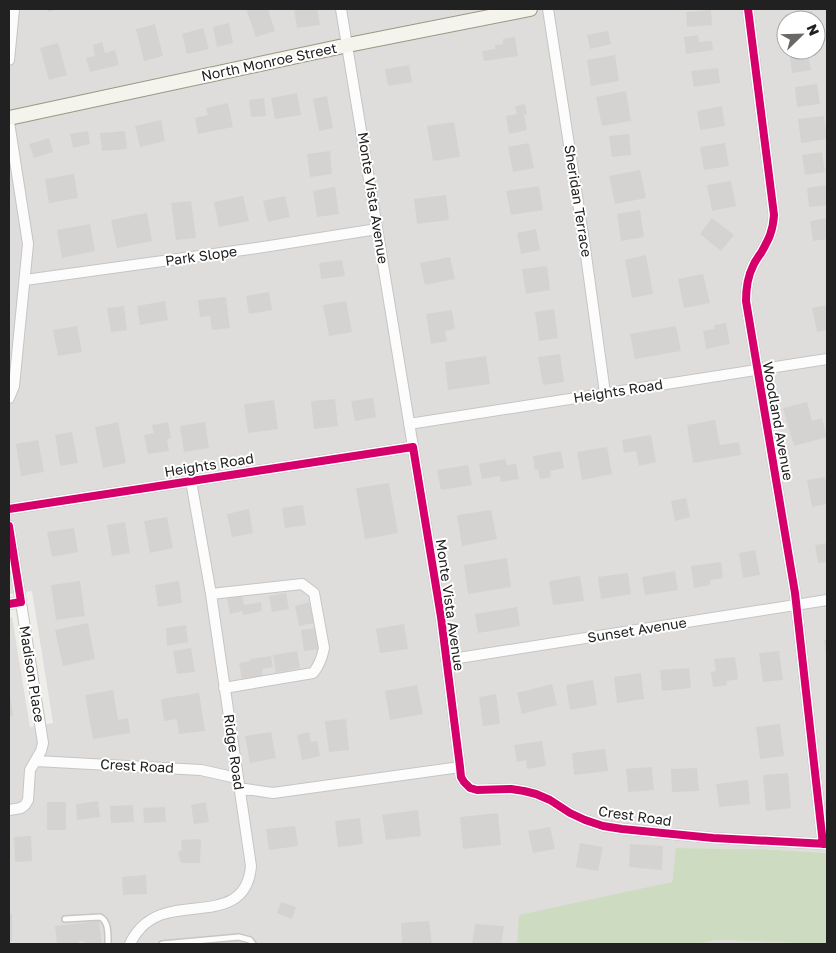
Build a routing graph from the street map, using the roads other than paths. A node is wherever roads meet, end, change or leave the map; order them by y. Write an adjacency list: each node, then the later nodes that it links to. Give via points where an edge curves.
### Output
1 (14, 9): 7 (street)
2 (341, 9): 6 (street, Monte Vista Avenue)
3 (530, 9): 6 (main road, North Monroe Street)
4 (548, 9): 14 (street, Sheridan Terrace)
5 (748, 9): 13 (street, Woodland Avenue, via 774,215 774,226 753,264 746,287)
6 (348, 45): 8 (main road, North Monroe Street); 10 (street, Monte Vista Avenue)
7 (9, 60)
8 (9, 118)
9 (9, 122): 11 (street, via 28,244)
10 (377, 229): 11 (street, Park Slope); 16 (street, Monte Vista Avenue)
11 (25, 280): 15 (street, via 14,386)
12 (827, 359): 13 (street, Heights Road)
13 (757, 370): 14 (street, Heights Road); 25 (street, Woodland Avenue)
14 (605, 393): 16 (street, Heights Road)
15 (9, 398)
16 (409, 424): 17 (street, Monte Vista Avenue)
17 (413, 447): 18 (street, Heights Road); 26 (street, Monte Vista Avenue)
18 (191, 481): 19 (street, Heights Road); 21 (street, Ridge Road)
19 (9, 509)
20 (9, 526): 23 (street, Madison Place)
21 (211, 594): 27 (street, Ridge Road); 27 (street, via 302,584 314,593 324,648 312,673)
22 (827, 600): 25 (street, Sunset Avenue)
23 (21, 602): 24 (street); 28 (street, Madison Place, via 43,743)
24 (9, 604)
25 (797, 604): 26 (street, Sunset Avenue); 32 (street, Woodland Avenue)
26 (446, 660): 29 (street, Monte Vista Avenue)
27 (224, 688): 30 (street, Ridge Road)
28 (36, 761): 30 (street, Crest Road, via 201,770); 31 (street, Madison Place, via 30,770 28,800 20,808)
29 (460, 767): 30 (street, Crest Road, via 273,793); 32 (street, Crest Road, via 464,782 470,788 511,789 536,794 603,826 713,838)
30 (238, 783): 35 (street, Ridge Road, via 251,866 246,887 239,896 221,905 156,917 138,931)
31 (9, 810)
32 (825, 844)
33 (65, 920): 34 (lane, via 104,919)
34 (108, 944)
35 (130, 944)
36 (162, 944): 37 (lane, via 239,936)
37 (253, 944)

